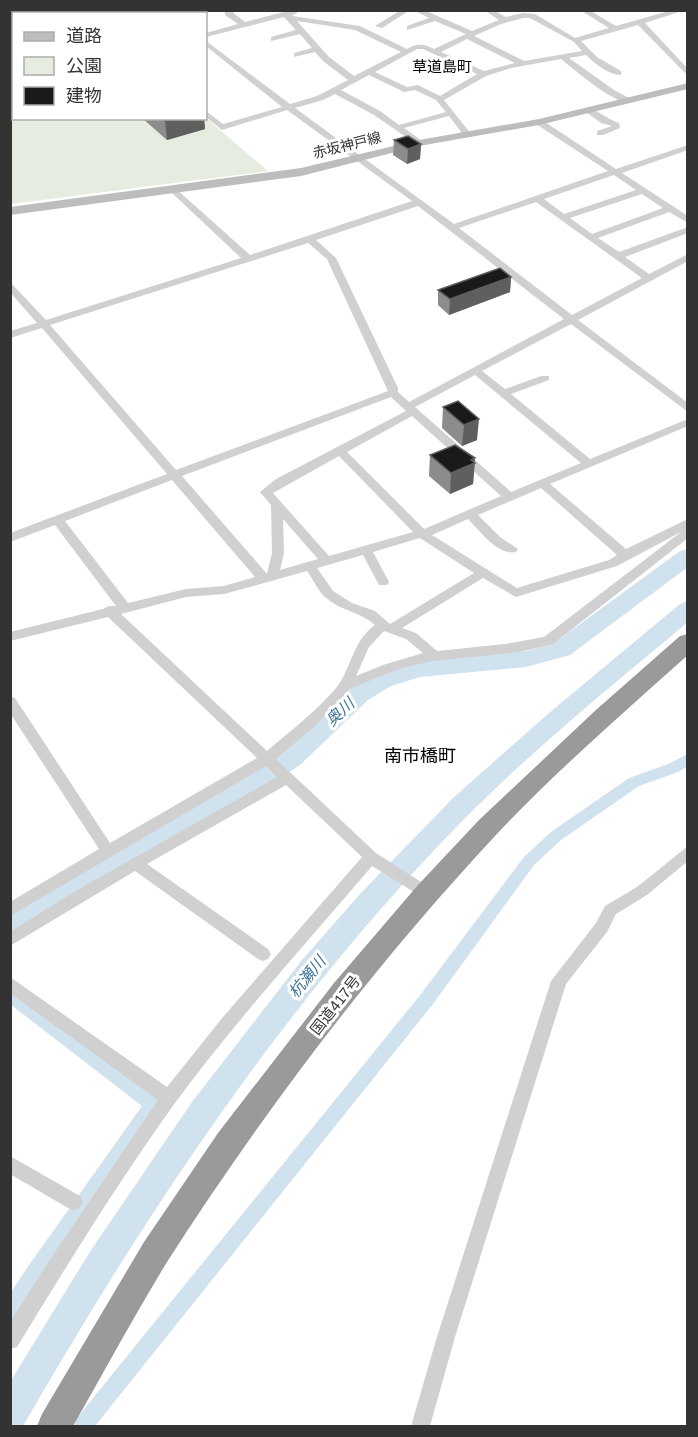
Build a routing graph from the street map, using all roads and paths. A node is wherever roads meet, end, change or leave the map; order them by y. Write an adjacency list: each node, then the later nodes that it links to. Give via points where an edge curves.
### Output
1 (16, 10): 8 (main road)
2 (299, 10): 10 (street)
3 (407, 10): 15 (street)
4 (416, 10): 11 (street)
5 (487, 10): 12 (street)
6 (583, 10): 17 (street)
7 (679, 11): 13 (street)
8 (10, 12)
9 (228, 13): 14 (street)
10 (288, 14): 14 (street); 18 (street); 25 (street, via 357,28)
11 (433, 19): 16 (street); 20 (street)
12 (505, 20): 20 (street); 22 (street, via 525,14)
13 (641, 23): 17 (street); 33 (street)
14 (244, 25): 19 (street)
15 (379, 26)
16 (410, 28)
17 (617, 30): 22 (street)
18 (302, 31): 21 (street); 24 (street)
19 (207, 35)
20 (471, 35): 26 (street); 30 (street)
21 (274, 39)
22 (576, 40): 27 (street)
23 (207, 44): 40 (street)
24 (315, 49): 28 (street); 35 (street)
25 (405, 51): 26 (street, via 416,47); 31 (street)
26 (434, 51): 34 (street)
27 (589, 52): 29 (street); 32 (street)
28 (297, 55)
29 (564, 58): 30 (street); 39 (street)
30 (524, 64): 34 (street)
31 (368, 72): 35 (street); 38 (street, via 407,90 415,87)
32 (618, 73)
33 (687, 74)
34 (483, 75): 38 (street)
35 (354, 80): 37 (street)
36 (687, 86): 39 (main road, 赤坂神戸線)
37 (336, 91): 40 (street); 45 (street)
38 (440, 99): 42 (street)
39 (628, 101): 41 (main road, 赤坂神戸線)
40 (289, 108): 43 (street, via 222,127); 50 (street)
41 (588, 110): 44 (main road, 赤坂神戸線); 46 (street, via 616,125)
42 (452, 113): 45 (street); 47 (street)
43 (207, 114)
44 (539, 122): 47 (main road, 赤坂神戸線); 51 (street)
45 (396, 128): 48 (street)
46 (600, 133)
47 (467, 134): 48 (main road, 赤坂神戸線)
48 (419, 142): 50 (main road, 赤坂神戸線)
49 (687, 147): 51 (street)
50 (358, 158): 52 (main road, 赤坂神戸線, via 301,172); 55 (street)
51 (613, 172): 53 (street); 54 (street)
52 (174, 190): 57 (main road, 赤坂神戸線); 66 (street)
53 (643, 190): 56 (street); 58 (street)
54 (536, 198): 58 (street); 60 (street)
55 (419, 202): 60 (street); 63 (street)
56 (670, 208): 59 (street); 62 (street)
57 (10, 211)
58 (564, 218): 62 (street)
59 (687, 220)
60 (451, 228): 69 (street)
61 (687, 230): 64 (street)
62 (591, 237): 64 (street)
63 (309, 239): 66 (street); 74 (street, via 332,258)
64 (618, 256): 67 (street)
65 (687, 257): 67 (street)
66 (248, 259): 70 (street)
67 (650, 278): 69 (street)
68 (10, 285): 70 (street)
69 (572, 319): 72 (street); 76 (street)
70 (44, 324): 71 (street); 81 (street)
71 (10, 335)
72 (476, 370): 75 (street); 77 (street)
73 (545, 378): 75 (street)
74 (393, 393): 77 (street); 81 (street)
75 (504, 393): 80 (street)
76 (687, 408)
77 (411, 409): 79 (street); 83 (street)
78 (687, 422): 80 (street)
79 (340, 451): 84 (street, via 266,492); 89 (street)
80 (588, 463): 82 (street)
81 (175, 474): 86 (street); 97 (street)
82 (542, 483): 83 (street); 93 (street)
83 (509, 497): 85 (street)
84 (277, 504): 94 (street); 97 (street, via 278,553)
85 (470, 514): 89 (street); 91 (street, via 496,540)
86 (58, 520): 90 (street); 99 (street)
87 (687, 523): 93 (street)
88 (687, 532): 104 (street, via 548,641 524,648)
89 (422, 534): 92 (street); 96 (street)
90 (10, 538)
91 (512, 549)
92 (366, 550): 94 (street); 98 (street)
93 (625, 555): 96 (street, via 613,563 516,593)
94 (326, 561): 95 (street)
95 (310, 566): 97 (street); 101 (street, via 329,594 371,614)
96 (483, 573): 101 (street)
97 (269, 578): 99 (street, via 225,590 186,593)
98 (383, 582)
99 (124, 607): 100 (street)
100 (109, 610): 102 (street); 107 (street)
101 (388, 627): 104 (street, via 411,636); 105 (street, via 373,631)
102 (10, 637)
103 (687, 642): 113 (highway, 国道417号, via 605,715)
104 (435, 656): 105 (street, via 380,669)
105 (345, 686): 107 (street)
106 (10, 701): 109 (street)
107 (268, 760): 108 (street); 109 (street)
108 (286, 778): 111 (street); 112 (street)
109 (108, 851): 114 (street)
110 (687, 852): 123 (street, via 642,891 610,910 602,927 559,981)
111 (374, 859): 113 (street); 118 (street, via 229,1022)
112 (136, 864): 115 (street); 116 (street)
113 (424, 891): 122 (highway, 国道417号, via 229,1143 155,1253)
114 (10, 910)
115 (10, 940)
116 (263, 954)
117 (10, 984): 118 (street)
118 (169, 1098): 121 (street)
119 (10, 1164): 120 (street)
120 (74, 1202)
121 (10, 1340)
122 (54, 1426)
123 (420, 1426)

